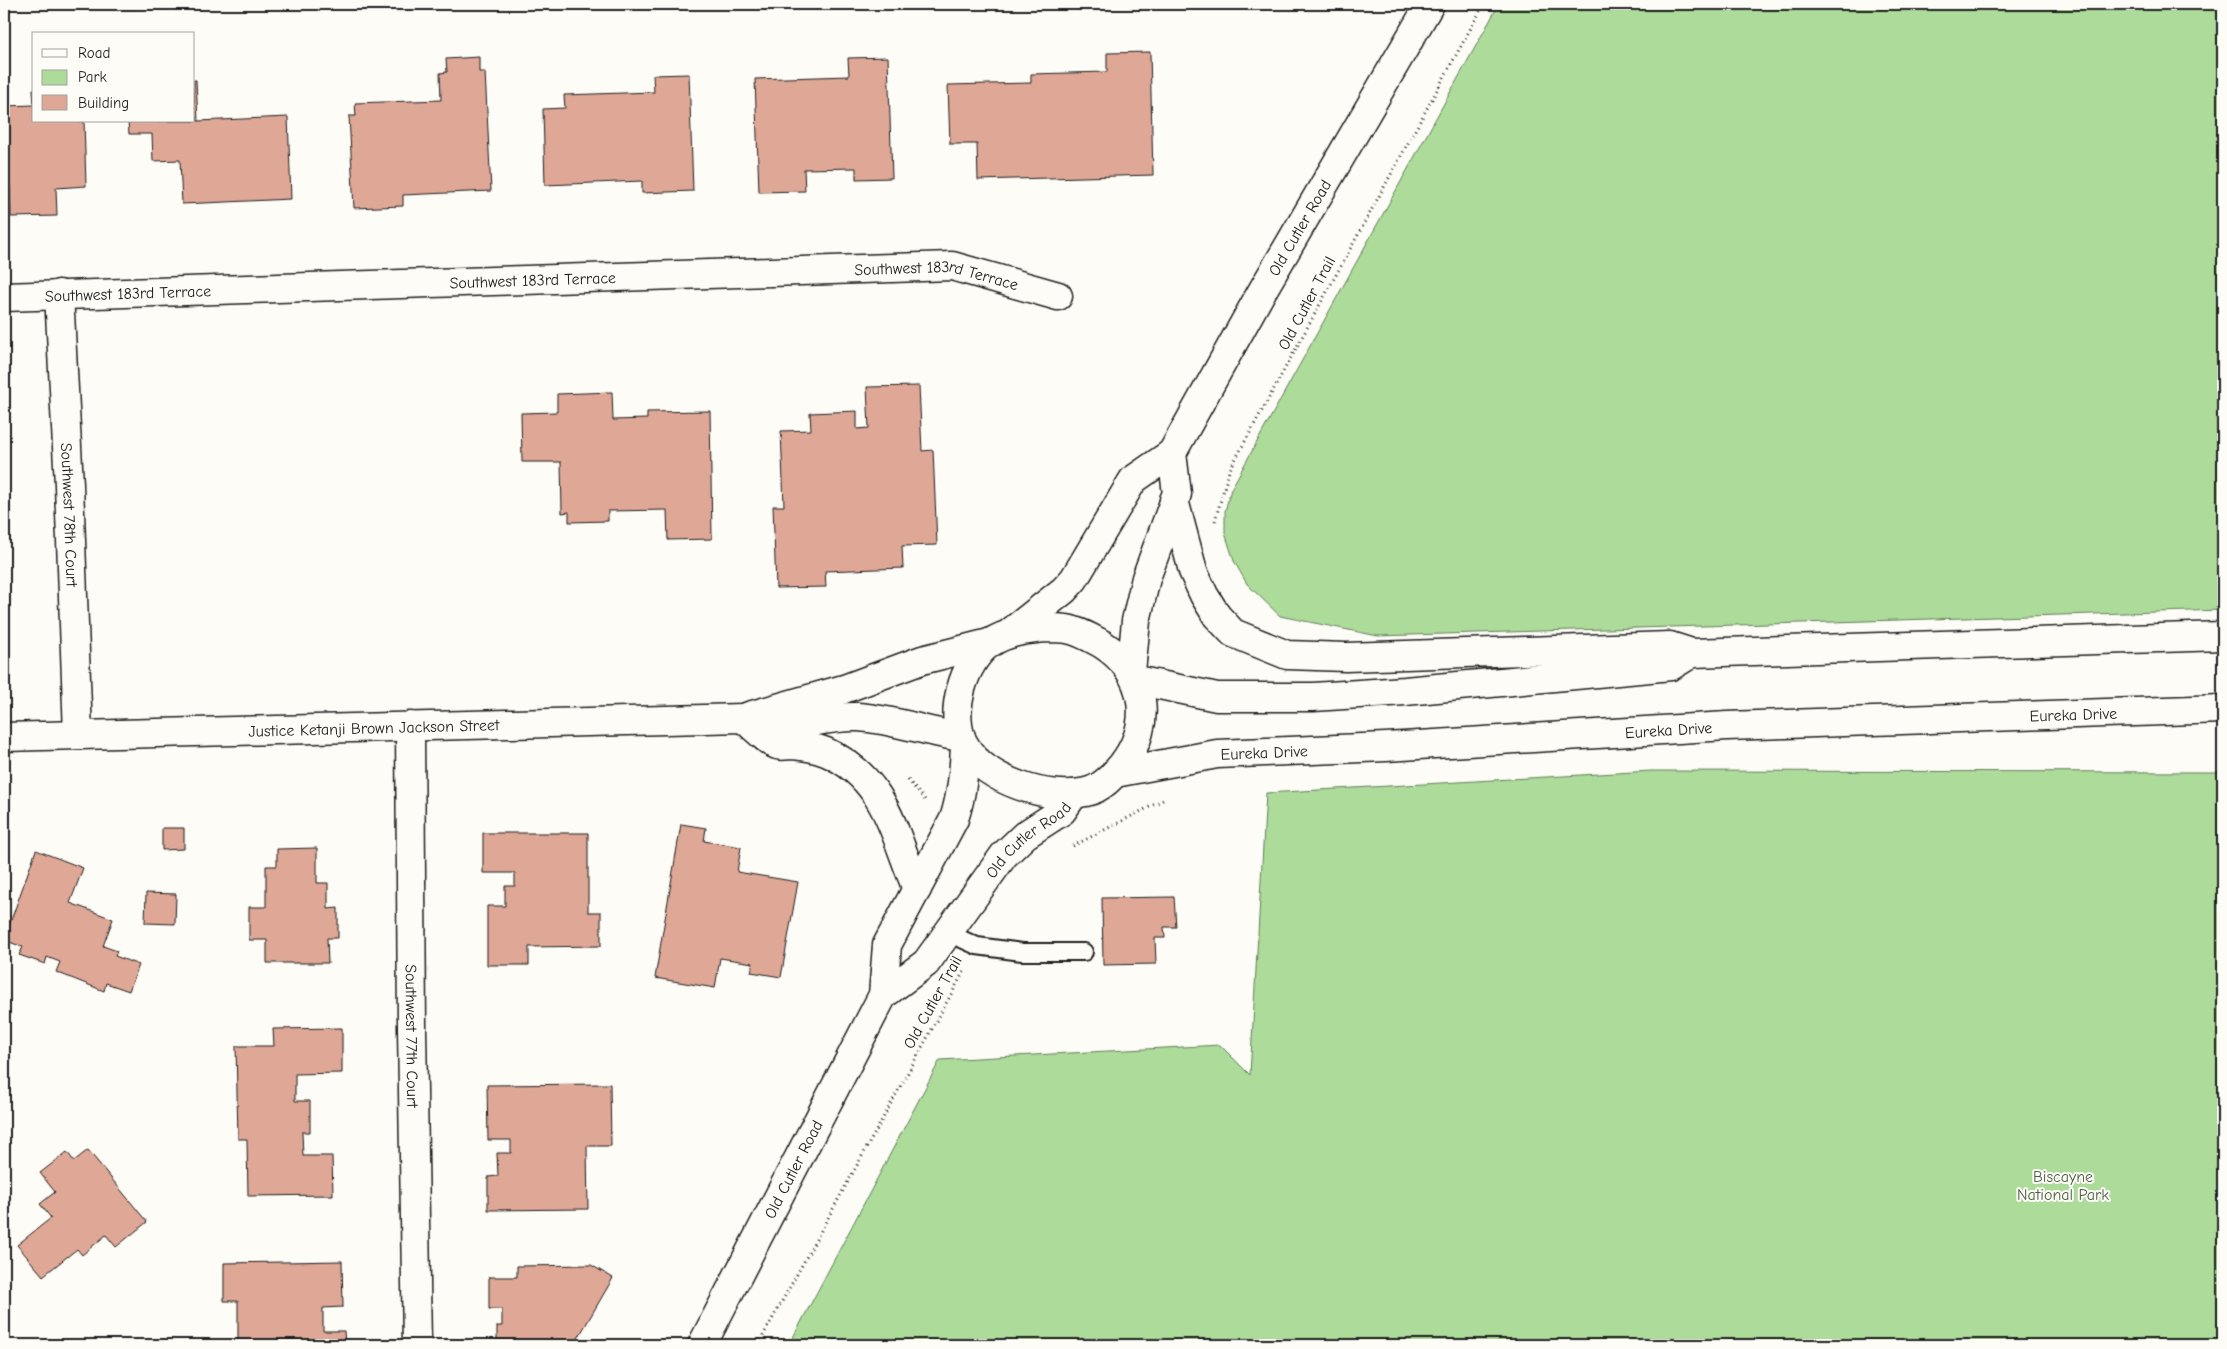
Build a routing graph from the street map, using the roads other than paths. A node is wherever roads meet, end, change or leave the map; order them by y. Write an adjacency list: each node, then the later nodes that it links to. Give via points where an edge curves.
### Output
1 (1430, 4): 5 (street, Old Cutler Road, via 1261,293)
2 (58, 294): 3 (street, Southwest 183rd Terrace, via 952,266); 4 (street, Southwest 183rd Terrace); 14 (street, Southwest 78th Court)
3 (1058, 296)
4 (4, 297)
5 (1172, 453): 6 (street, via 1177,494); 8 (street, Old Cutler Road, via 1132,480 1074,579 1064,590)
6 (1174, 500): 9 (street, via 1193,571 1217,616 1233,633 1287,655 1346,657 1670,646); 10 (street, via 1146,578 1136,621)
7 (2223, 636): 9 (street)
8 (1000, 638): 10 (street, via 1044,628 1068,629 1109,649); 12 (street, Justice Ketanji Brown Jackson Street); 16 (street, via 972,661 962,683 958,706)
9 (1692, 654): 10 (street, via 1671,666 1313,697 1217,697)
10 (1134, 676): 17 (street, via 1141,706 1140,726 1129,756)
11 (2223, 709): 17 (street, Eureka Drive, via 1727,726 1217,754)
12 (743, 718): 13 (street, Justice Ketanji Brown Jackson Street); 16 (street, Justice Ketanji Brown Jackson Street, via 792,725 831,717 858,717 886,721); 19 (street, via 778,746 826,752 870,784 894,828)
13 (410, 726): 14 (street, Justice Ketanji Brown Jackson Street); 23 (street, Southwest 77th Court)
14 (78, 735): 15 (street, Justice Ketanji Brown Jackson Street)
15 (4, 737)
16 (963, 742): 18 (street, via 986,766 1020,786); 19 (street, Old Cutler Road, via 963,786 959,804)
17 (1116, 773): 18 (street, via 1089,792)
18 (1074, 794): 20 (street, Old Cutler Road, via 1062,811 1025,835 1004,855)
19 (917, 888): 22 (street, Old Cutler Road, via 887,945)
20 (946, 932): 21 (lane, via 977,946 1022,952); 22 (street, Old Cutler Road, via 926,963)
21 (1084, 952)
22 (883, 995): 24 (street, Old Cutler Road)
23 (417, 1345)
24 (702, 1345)

